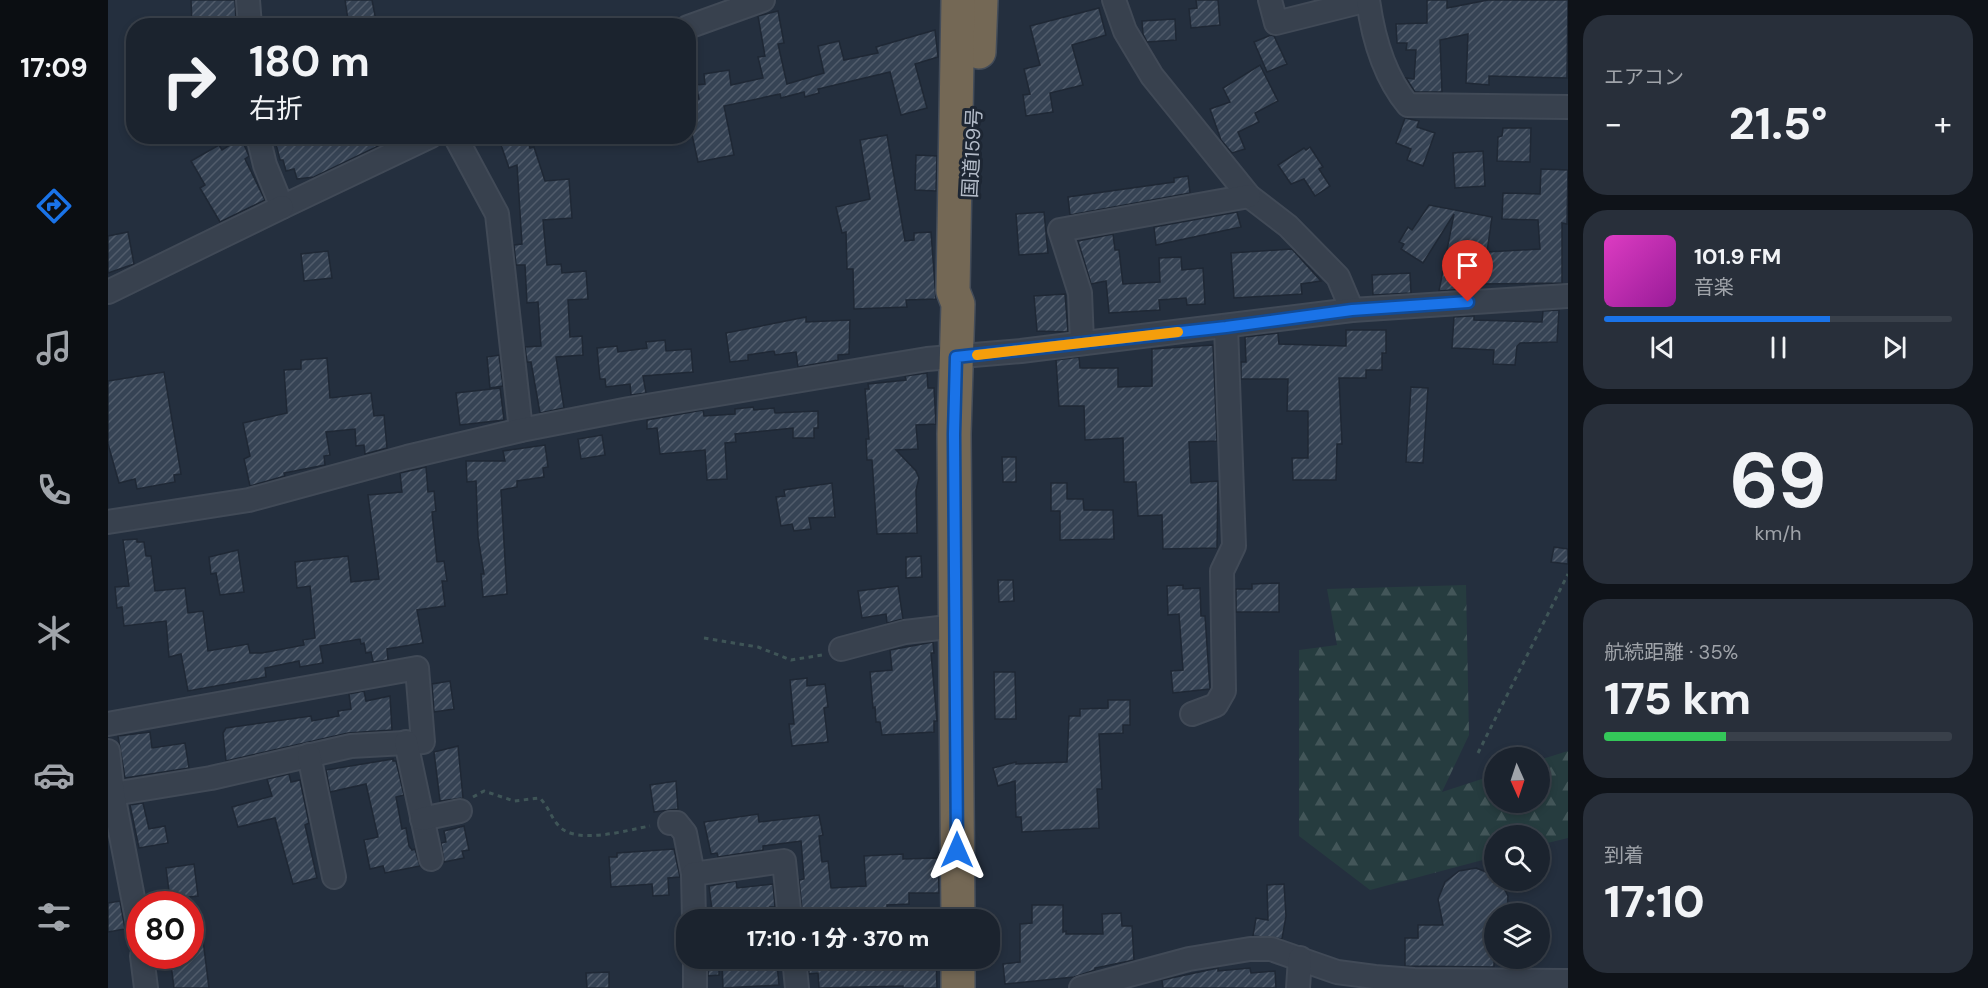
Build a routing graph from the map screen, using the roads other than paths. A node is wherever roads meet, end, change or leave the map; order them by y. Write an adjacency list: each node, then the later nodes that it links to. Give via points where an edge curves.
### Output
1 (248, 0): 8 (street)
2 (763, 0): 9 (street)
3 (958, 0): 18 (highway, 国道159号, via 953,291)
4 (981, 0): 18 (highway, 国道159号, via 964,292)
5 (1114, 0): 14 (street, via 1125,31 1152,76)
6 (1270, 0): 7 (street, via 1276,23)
7 (1368, 0): 10 (street, via 1371,27 1394,87 1408,105)
8 (249, 18)
9 (696, 24)
10 (1568, 107)
11 (260, 144): 15 (street)
12 (414, 144): 15 (street)
13 (459, 144): 23 (street, via 497,214)
14 (1249, 196): 19 (street, via 1288,226 1338,277); 21 (street, via 1060,230 1080,293)
15 (282, 207): 16 (street)
16 (108, 292)
17 (1568, 296): 19 (street)
18 (958, 304): 22 (highway, 国道159号)
19 (1352, 310): 20 (street)
20 (1226, 327): 21 (street); 27 (street, via 1234,546 1222,571 1224,691 1216,705)
21 (1082, 342): 22 (street)
22 (956, 357): 23 (street, via 728,392); 25 (highway, 国道159号)
23 (521, 430): 24 (street, via 249,500)
24 (108, 522)
25 (956, 626): 26 (street, via 905,632); 43 (highway, 国道159号)
26 (841, 649)
27 (1192, 714)
28 (108, 724): 29 (street, via 417,668 423,742)
29 (406, 742): 31 (street, via 351,746); 34 (street)
30 (108, 751): 32 (street)
31 (309, 755): 32 (street, via 211,778); 39 (street)
32 (113, 794): 36 (street)
33 (460, 811): 34 (street)
34 (423, 819): 37 (street)
35 (670, 823): 38 (street, via 677,823 685,833)
36 (114, 830): 40 (street)
37 (430, 858)
38 (693, 874): 41 (street); 42 (street, via 784,861)
39 (334, 877)
40 (129, 891)
41 (694, 909)
42 (789, 909)
43 (958, 909)
44 (1300, 958): 49 (street, via 1337,972 1375,977); 50 (street, via 1271,949 1219,953 1147,970); 56 (street)
45 (144, 969): 51 (street)
46 (695, 969): 52 (street)
47 (795, 969): 53 (street)
48 (958, 969): 54 (highway)
49 (1568, 981)
50 (1107, 986): 55 (street)
51 (146, 988)
52 (696, 988)
53 (797, 988)
54 (958, 988)
55 (1081, 988)
56 (1298, 988)

